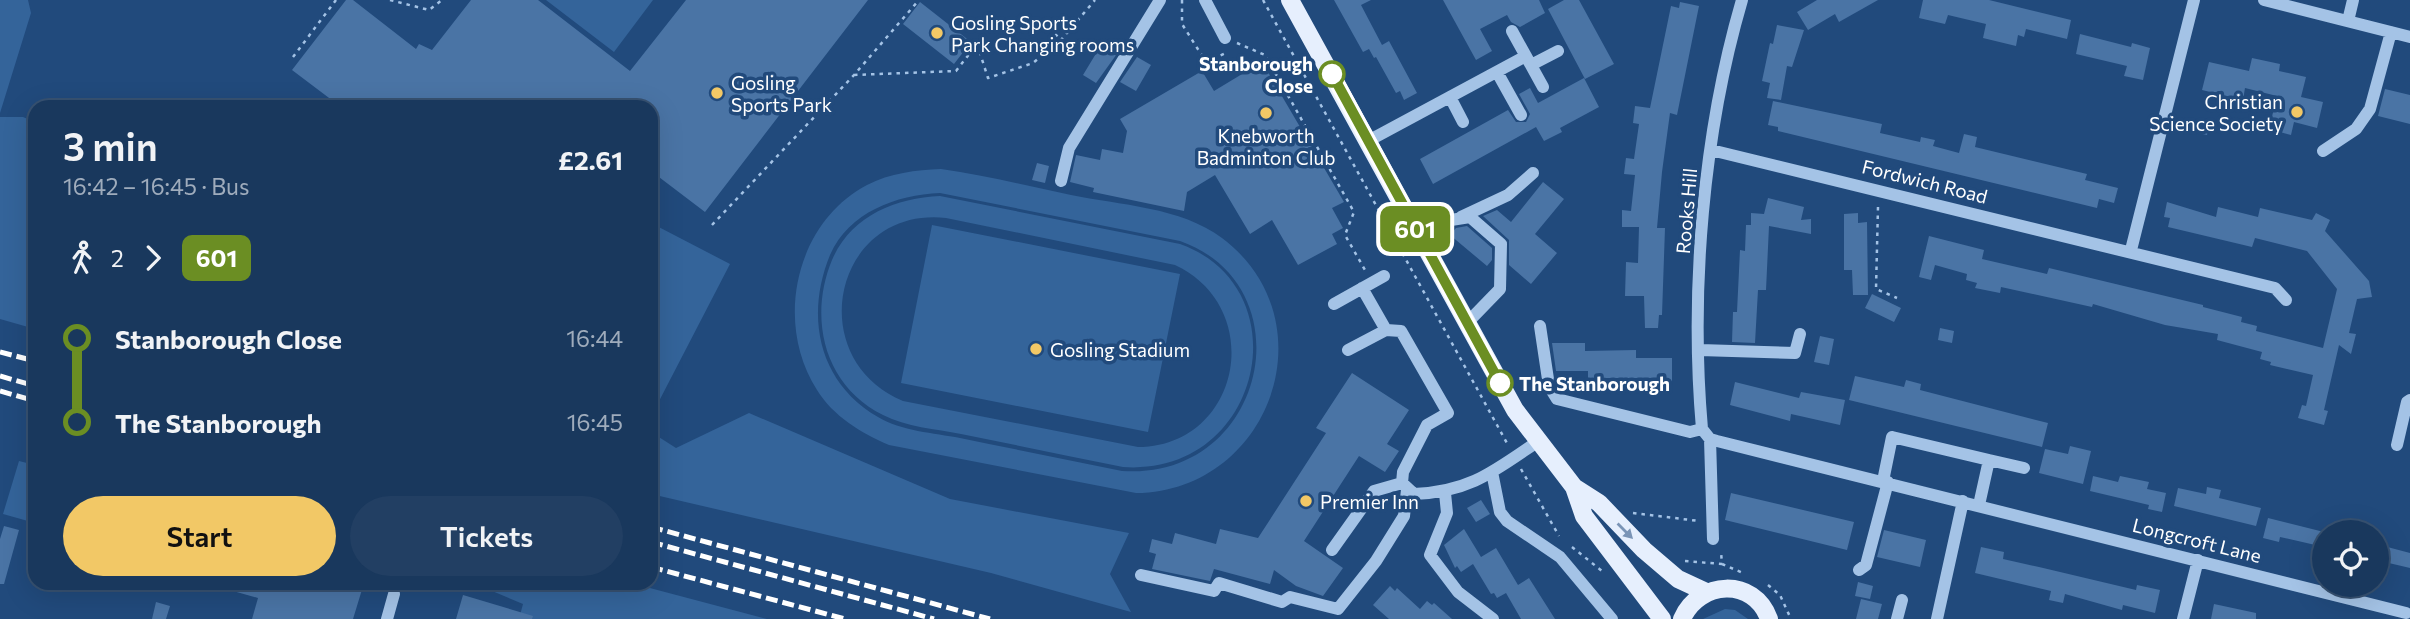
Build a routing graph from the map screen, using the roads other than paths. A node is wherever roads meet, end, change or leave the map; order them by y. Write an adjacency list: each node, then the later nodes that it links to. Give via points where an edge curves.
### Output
1 (1160, 0): 24 (street, via 1069,148)
2 (1205, 0): 12 (street)
3 (1290, 0): 20 (main road)
4 (1742, 0): 21 (street, Rooks Hill)
5 (2194, 0): 27 (street)
6 (2264, 0): 8 (street)
7 (2353, 0): 8 (street)
8 (2348, 20): 10 (street)
9 (1512, 31): 14 (street)
10 (2391, 32): 11 (street); 22 (street, via 2370,109 2356,129)
11 (2410, 37)
12 (1225, 38)
13 (1558, 51): 14 (street)
14 (1528, 60): 15 (street); 16 (street)
15 (1497, 72): 17 (street); 18 (street)
16 (1543, 87)
17 (1450, 97): 19 (street); 20 (street)
18 (1521, 115)
19 (1463, 122)
20 (1368, 141): 26 (main road)
21 (1711, 150): 27 (street, Fordwich Road); 34 (street, Rooks Hill, via 1703,223)
22 (2323, 151)
23 (1533, 173): 25 (street, via 1508,195)
24 (1061, 181)
25 (1458, 219): 26 (street); 30 (street, via 1470,217 1501,244 1500,289)
26 (1413, 226): 30 (main road)
27 (2131, 250): 28 (street, Fordwich Road, via 2275,288)
28 (2286, 300)
29 (1334, 304): 32 (street, via 1373,282)
30 (1466, 323): 38 (main road)
31 (1540, 326): 37 (street, Longcroft Lane, via 1549,386 1556,399)
32 (1386, 330): 35 (street); 44 (street, via 1401,331 1448,413 1427,425 1402,472)
33 (1800, 334): 34 (street, via 1795,353)
34 (1700, 349): 37 (street, Rooks Hill)
35 (1348, 350)
36 (2410, 400): 39 (street)
37 (1706, 434): 43 (street, Longcroft Lane); 49 (street, Rooks Hill)
38 (1537, 442): 42 (street); 45 (main road)
39 (2397, 445)
40 (1989, 460): 41 (street); 43 (street, via 1892,437); 48 (street)
41 (2024, 468)
42 (1492, 472): 46 (street); 60 (street, via 1500,512 1507,521 1560,557)
43 (1885, 481): 47 (street, Longcroft Lane); 52 (street, via 1866,565)
44 (1404, 486): 46 (street, via 1414,494); 50 (street, via 1374,491); 53 (street, via 1404,516 1338,610 1290,597 1282,602 1219,583 1214,592)
45 (1574, 487): 54 (main road, one-way to 54, via 1599,503 1678,579); 61 (main road, via 1584,516)
46 (1445, 492): 59 (street, via 1447,513 1430,555 1458,592)
47 (1963, 501): 48 (street, Longcroft Lane); 65 (street)
48 (1979, 505): 51 (street, Longcroft Lane)
49 (1713, 539)
50 (1332, 550)
51 (2198, 560): 57 (street, Longcroft Lane); 66 (street)
52 (1859, 570)
53 (1141, 575)
54 (1706, 592): 62 (main road, via 1694,600); 63 (main road, via 1719,588 1747,593)
55 (394, 594): 58 (street)
56 (1902, 600): 64 (street)
57 (2406, 613)
58 (387, 619)
59 (1493, 619)
60 (1612, 619)
61 (1662, 619)
62 (1682, 619)
63 (1769, 619)
64 (1897, 619)
65 (1937, 619)
66 (2183, 619)

